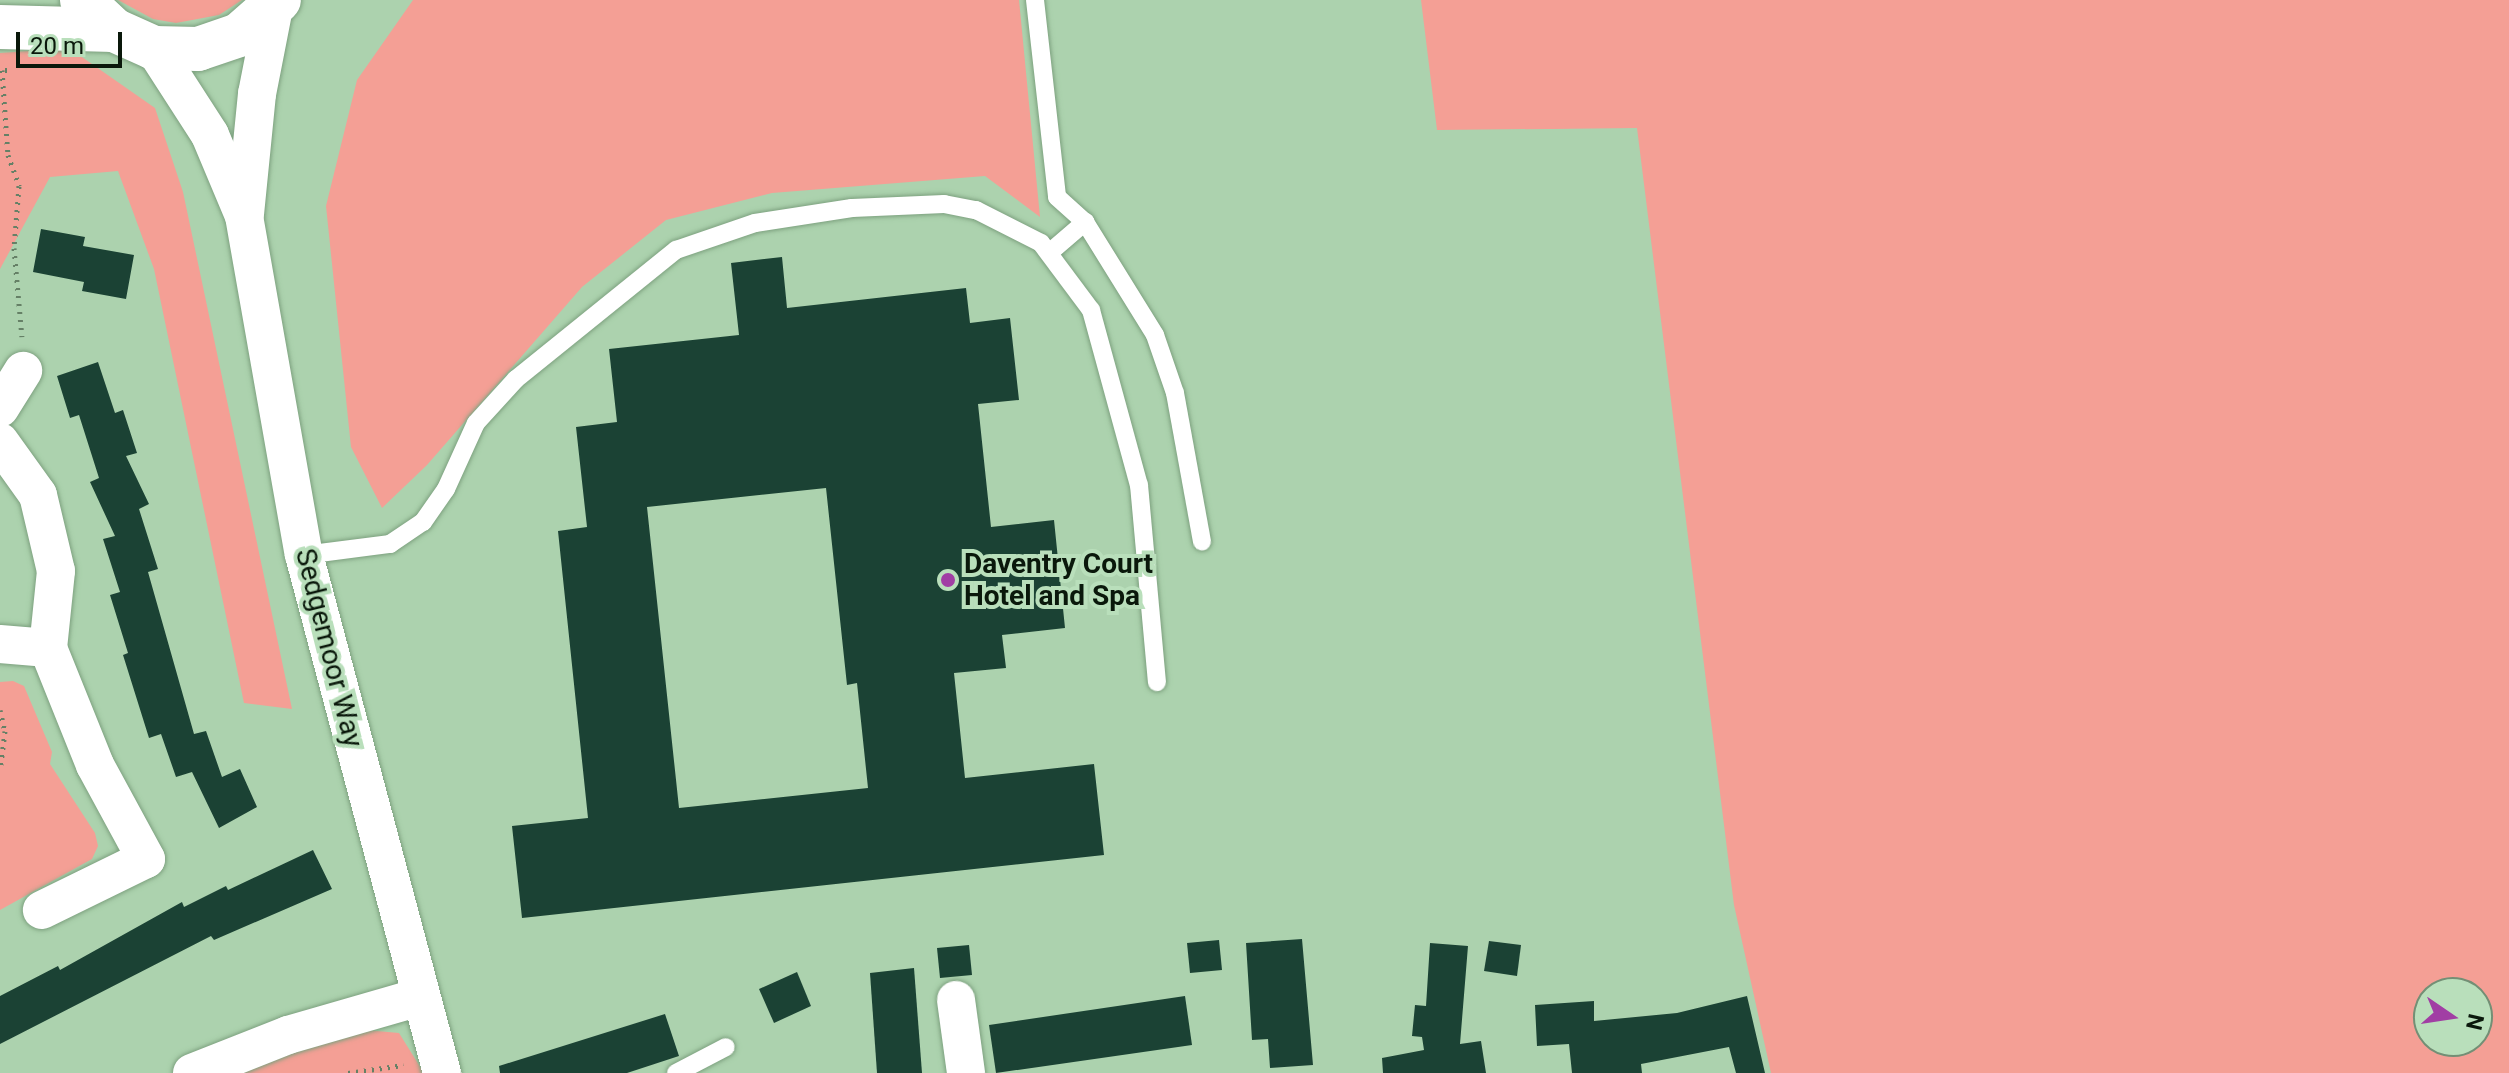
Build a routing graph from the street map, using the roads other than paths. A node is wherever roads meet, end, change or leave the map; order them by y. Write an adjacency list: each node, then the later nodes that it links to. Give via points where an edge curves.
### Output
1 (82, 0): 5 (main road)
2 (1035, 0): 8 (lane, via 1057,197)
3 (276, 4): 6 (main road, via 239,35 198,49); 7 (street, Sedgemoor Way, via 257,94)
4 (0, 27): 5 (main road)
5 (114, 30): 6 (main road)
6 (154, 48): 7 (street, Sedgemoor Way, via 210,135)
7 (244, 216): 14 (street, Sedgemoor Way)
8 (1085, 222): 9 (lane); 13 (lane, via 1155,335 1175,393)
9 (1049, 253): 14 (lane, via 1009,224 944,204 852,208 755,223 676,250 516,379 476,423 446,489 423,522 390,544); 17 (lane, via 1091,310 1139,485)
10 (23, 371): 11 (street)
11 (0, 408)
12 (0, 442): 16 (street, via 38,495 56,571)
13 (1202, 542)
14 (304, 555): 19 (street, Sedgemoor Way)
15 (0, 644): 16 (street)
16 (48, 648): 18 (street, via 95,765 146,859)
17 (1157, 682)
18 (42, 910)
19 (420, 997): 22 (street, Sedgemoor Way); 23 (street, via 288,1035)
20 (956, 1000): 25 (street)
21 (726, 1047): 24 (lane)
22 (440, 1068)
23 (192, 1073)
24 (676, 1073)
25 (966, 1073)

